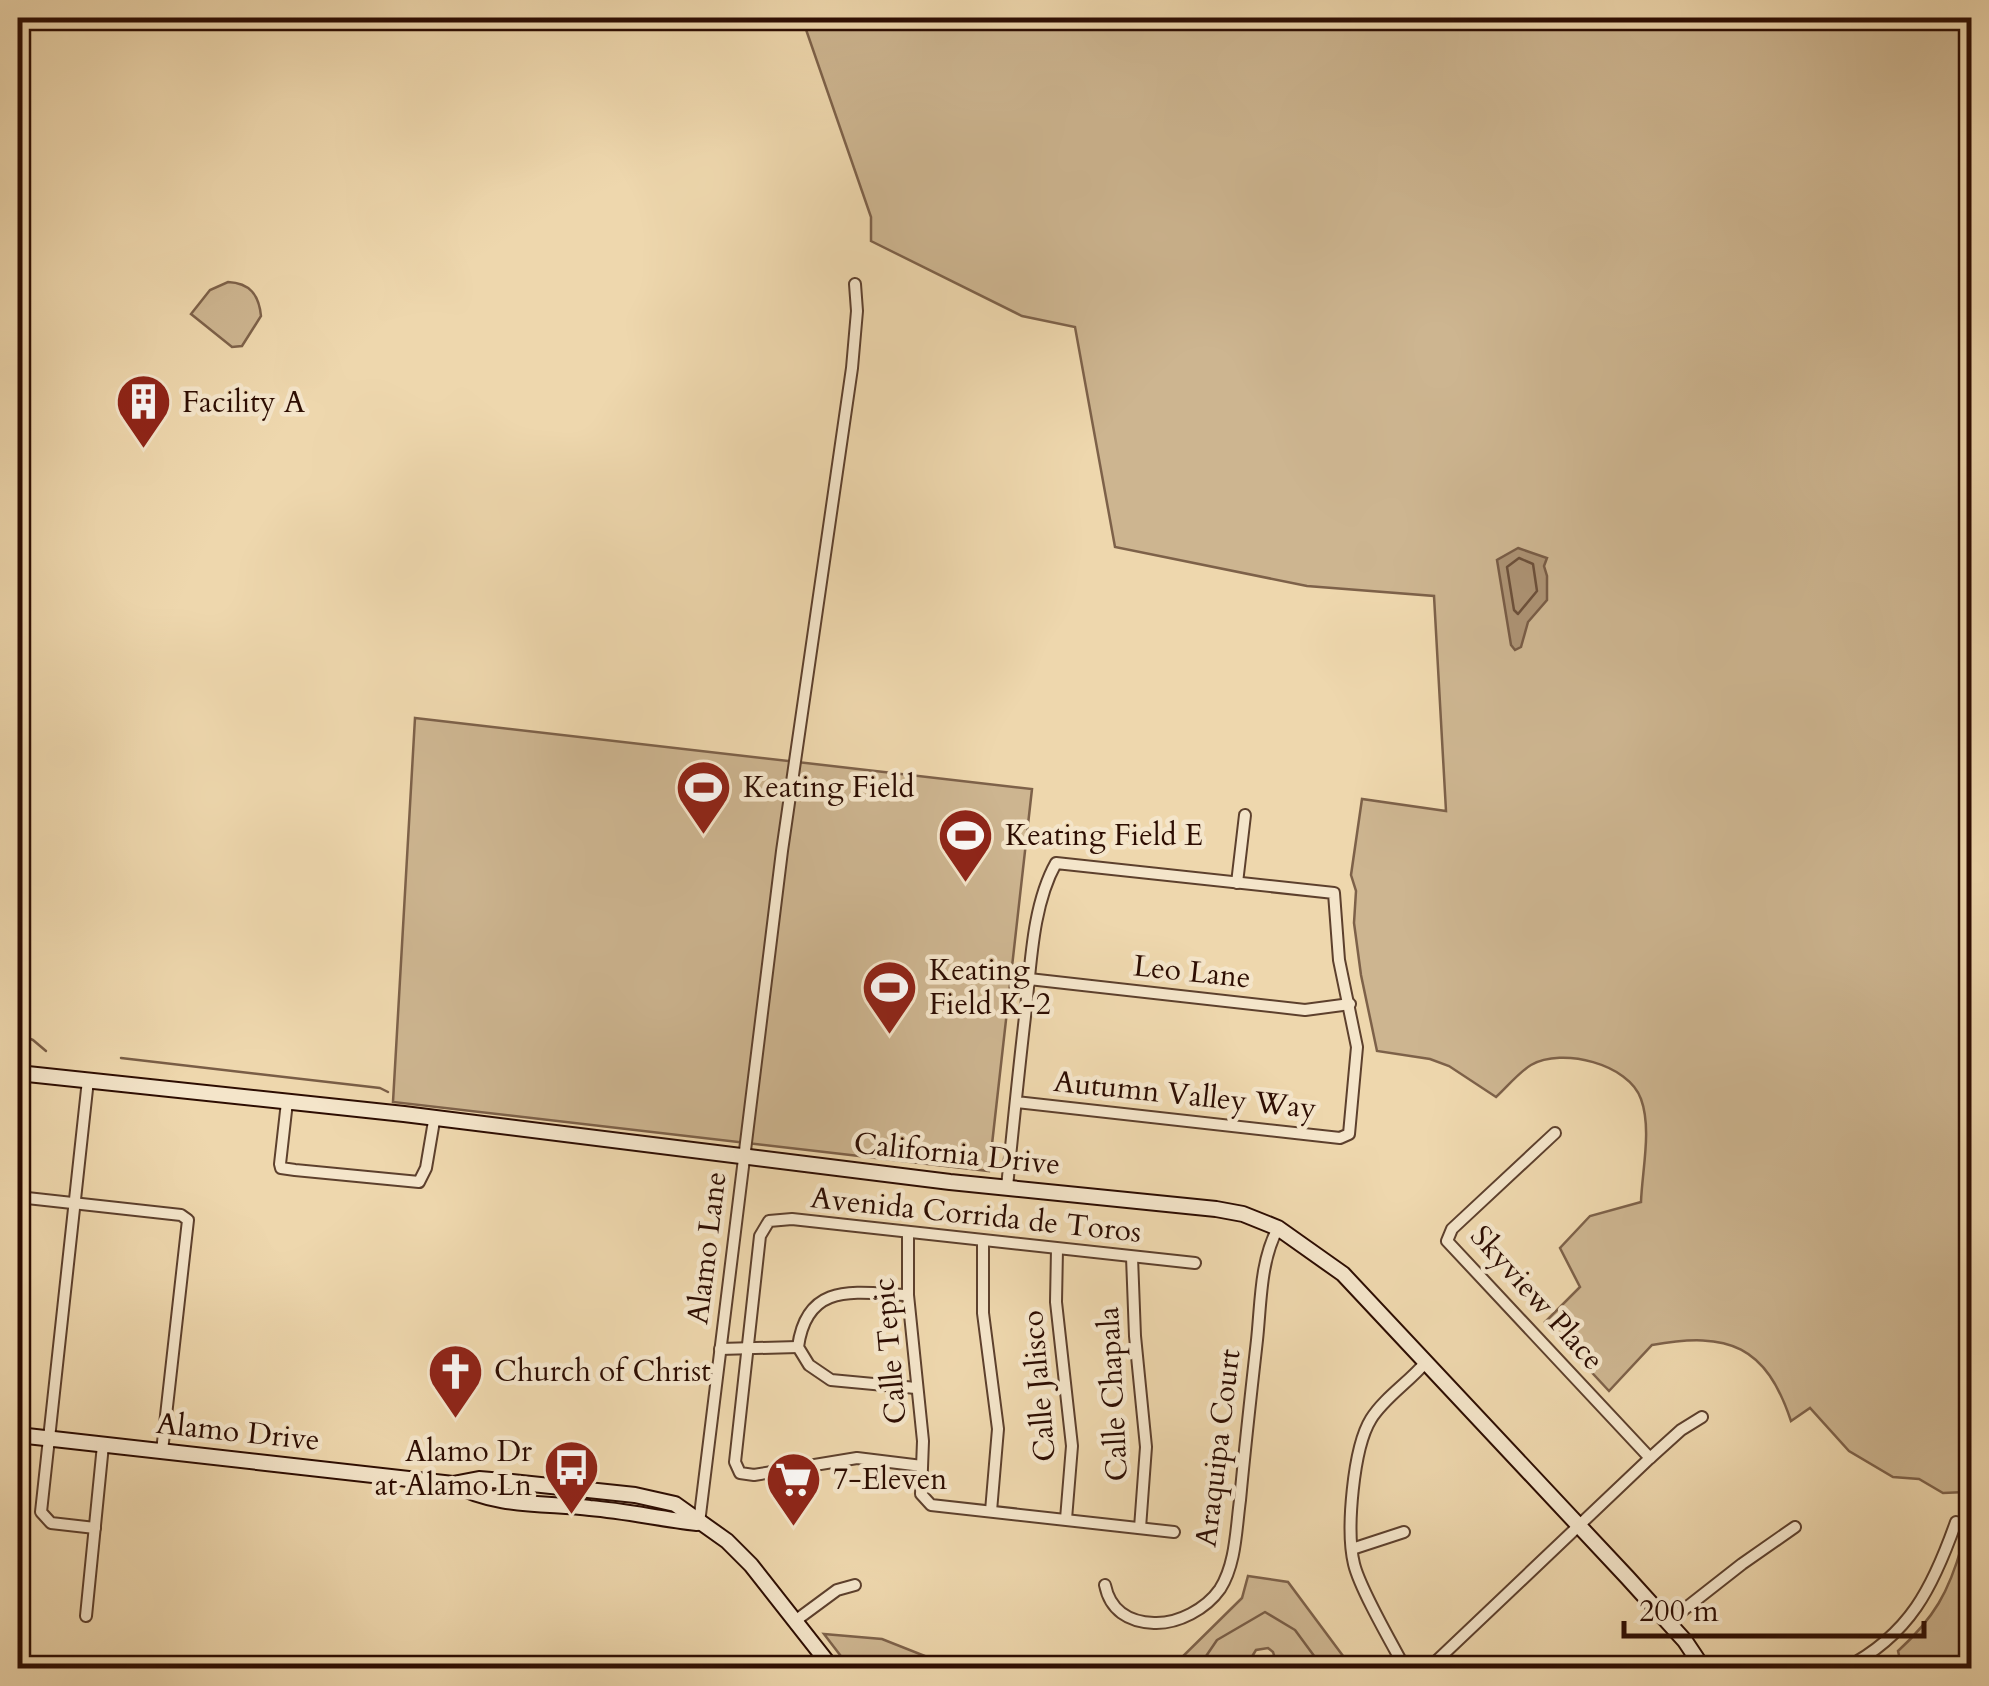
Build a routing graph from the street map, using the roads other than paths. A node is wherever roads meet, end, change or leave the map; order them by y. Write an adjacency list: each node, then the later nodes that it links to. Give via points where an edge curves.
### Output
1 (855, 284): 12 (street, Alamo Lane, via 852,368)
2 (1245, 815): 3 (street)
3 (1237, 883): 4 (street, via 1056,862); 5 (street, via 1334,892 1338,960)
4 (1029, 979): 5 (street, Leo Lane, via 1305,1010); 9 (street)
5 (1350, 1004): 9 (street, Autumn Valley Way, via 1358,1047 1349,1134 1340,1138)
6 (18, 1073): 7 (street, California Drive)
7 (88, 1080): 8 (street, California Drive); 15 (street)
8 (287, 1102): 10 (street, California Drive); 10 (street, via 280,1164 295,1170 420,1182)
9 (1016, 1102): 13 (street)
10 (434, 1120): 12 (street, California Drive)
11 (1555, 1133): 33 (street, Skyview Place, via 1452,1229 1448,1244)
12 (744, 1158): 13 (street, California Drive); 25 (street, Alamo Lane)
13 (1007, 1187): 16 (street, California Drive, via 1216,1209)
14 (18, 1198): 15 (street)
15 (75, 1204): 30 (street); 32 (street, via 181,1215 190,1224)
16 (1278, 1228): 26 (street, California Drive, via 1343,1274); 50 (street, Araquipa Court, via 1268,1245 1234,1546 1219,1591 1170,1623 1151,1623 1121,1614)
17 (908, 1232): 18 (street, Avenida Corrida de Toros); 22 (street, Calle Tepic); 24 (street, Avenida Corrida de Toros, via 769,1221 760,1236)
18 (983, 1241): 19 (street, Avenida Corrida de Toros); 38 (street, via 983,1313 998,1429)
19 (1057, 1248): 20 (street, Avenida Corrida de Toros); 39 (street, Calle Jalisco, via 1056,1302 1072,1446)
20 (1132, 1257): 21 (street, Avenida Corrida de Toros); 45 (street, Calle Chapala, via 1146,1447)
21 (1195, 1264)
22 (908, 1295): 23 (street, via 832,1295 803,1322); 27 (street, Calle Tepic)
23 (798, 1347): 24 (street); 27 (street, via 831,1380)
24 (748, 1348): 25 (street); 34 (street, via 735,1462 740,1473 856,1458)
25 (720, 1349): 41 (street, Alamo Lane)
26 (1425, 1364): 42 (street, California Drive); 48 (street, via 1366,1428)
27 (916, 1388): 34 (street, Calle Tepic)
28 (1702, 1417): 33 (street)
29 (18, 1435): 30 (street, Alamo Drive)
30 (49, 1438): 31 (street, Alamo Drive); 44 (street, via 41,1512 51,1523)
31 (104, 1445): 32 (street, Alamo Drive); 44 (street)
32 (162, 1452): 35 (street, Alamo Drive)
33 (1650, 1458): 42 (street)
34 (922, 1466): 38 (street, Calle Tepic, via 924,1502)
35 (453, 1484): 36 (street, Alamo Drive, via 479,1480); 37 (street, Alamo Drive)
36 (595, 1490): 37 (street); 41 (street, Alamo Drive, via 675,1504)
37 (474, 1495): 41 (street, Alamo Drive)
38 (991, 1511): 39 (street)
39 (1066, 1519): 45 (street)
40 (1956, 1522): 58 (street, via 1919,1606 1887,1640)
41 (699, 1523): 52 (street, Alamo Drive, via 737,1551)
42 (1579, 1527): 53 (street, California Drive); 56 (street)
43 (1795, 1527): 53 (street)
44 (95, 1528): 51 (street)
45 (1140, 1528): 46 (street)
46 (1174, 1532)
47 (1404, 1532): 48 (street)
48 (1352, 1549): 55 (street, via 1354,1566)
49 (855, 1585): 52 (street, via 836,1590)
50 (1105, 1585)
51 (86, 1616)
52 (795, 1622): 54 (street, Alamo Drive)
53 (1668, 1622): 57 (street, California Drive)
54 (827, 1662)
55 (1405, 1668)
56 (1429, 1668)
57 (1703, 1668)
58 (1845, 1668)

